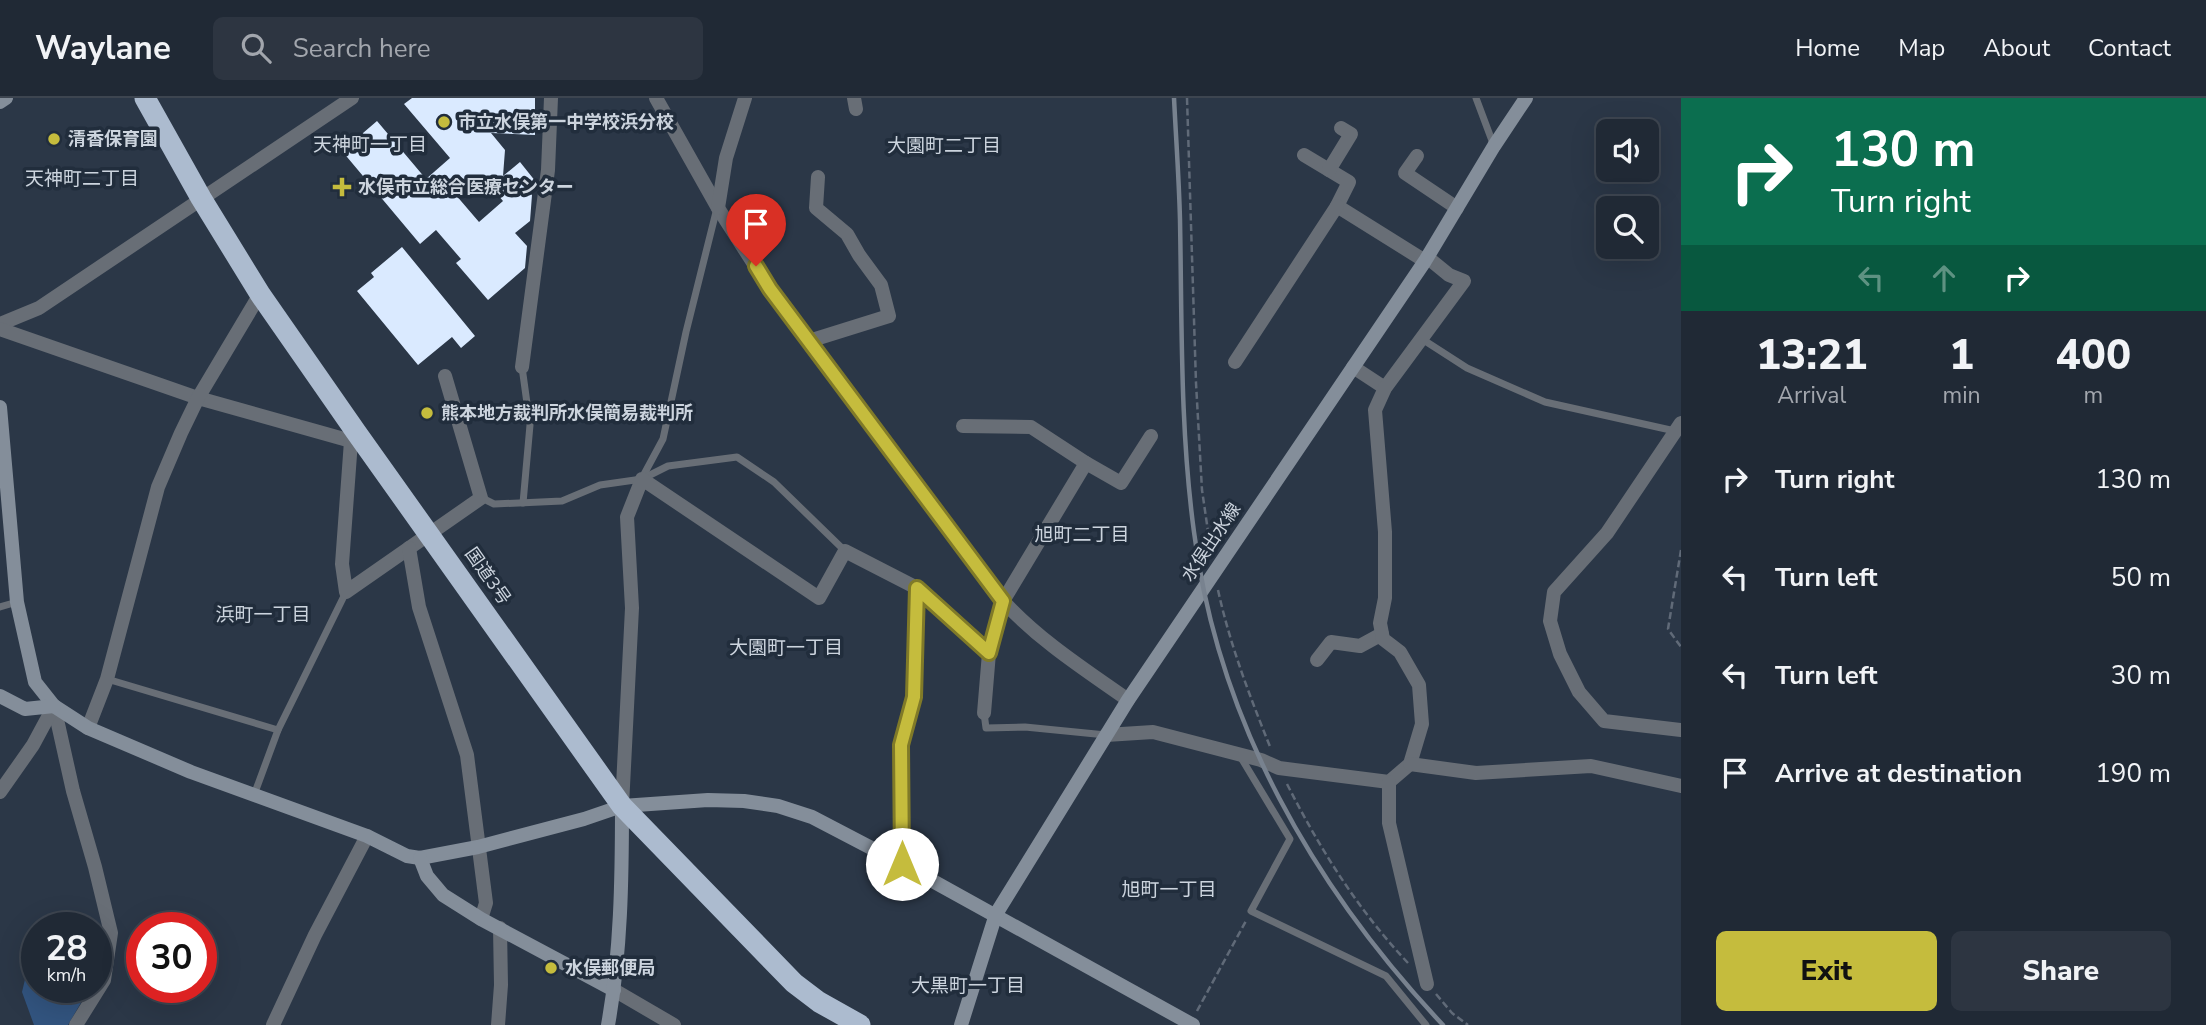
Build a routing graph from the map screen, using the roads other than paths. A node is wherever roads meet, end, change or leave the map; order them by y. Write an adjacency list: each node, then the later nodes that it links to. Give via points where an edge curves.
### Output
1 (6, 98): 9 (street)
2 (145, 98): 16 (highway, 国道3号)
3 (352, 98): 16 (street)
4 (551, 98): 26 (street, via 548,170)
5 (656, 98): 18 (street)
6 (745, 98): 18 (street, via 726,158)
7 (1476, 98): 11 (lane)
8 (1526, 98): 11 (street, 水俣出水線)
9 (0, 102)
10 (1351, 134): 14 (street)
11 (1494, 146): 19 (street, 水俣出水線)
12 (1304, 155): 14 (street)
13 (1417, 156): 19 (street, via 1405,173)
14 (1329, 170): 17 (street, via 1349,182)
15 (818, 177): 24 (street, via 816,208 847,234 881,285 889,316)
16 (201, 198): 21 (highway, 国道3号); 22 (street, via 39,307)
17 (1338, 206): 20 (street); 25 (street)
18 (718, 208): 24 (street); 37 (lane, via 663,439)
19 (1457, 208): 20 (street, 水俣出水線)
20 (1426, 259): 23 (street, via 1464,281); 27 (street, 水俣出水線)
21 (260, 294): 30 (street); 34 (highway, 国道3号)
22 (0, 326): 30 (street)
23 (1422, 339): 29 (street); 33 (lane, via 1467,368 1545,402)
24 (809, 341): 46 (street)
25 (1235, 362)
26 (522, 367): 39 (lane, via 530,425)
27 (1353, 367): 29 (street); 54 (street, 水俣出水線)
28 (445, 376): 38 (street)
29 (1385, 388): 49 (street, via 1375,410 1385,532)
30 (198, 398): 34 (street); 52 (street, via 158,487)
31 (0, 407): 40 (street)
32 (963, 426): 36 (street, via 1031,427)
33 (1679, 427): 59 (street, via 1607,533 1554,592 1549,621 1579,692 1604,721)
34 (353, 436): 41 (highway, 国道3号); 45 (street, via 342,564)
35 (1151, 436): 36 (street, via 1121,483)
36 (1086, 463): 46 (street)
37 (642, 479): 39 (lane, via 600,485 562,501); 43 (lane, via 668,466 737,457 774,482); 43 (street, via 819,598); 67 (street, via 627,517 632,608)
38 (481, 498): 39 (lane, via 494,504); 41 (street)
39 (523, 503)
40 (5, 525): 47 (street)
41 (430, 533): 42 (street); 67 (highway, 国道3号)
42 (409, 548): 45 (street); 69 (street, via 419,607 467,755)
43 (845, 551): 44 (street)
44 (917, 588): 50 (street); 71 (street, via 914,697 901,745)
45 (346, 592): 58 (lane)
46 (1003, 601): 50 (street); 54 (street, via 1050,646)
47 (17, 602): 48 (lane); 55 (street, via 35,682)
48 (0, 607)
49 (1382, 634): 51 (street, via 1360,646 1331,642); 62 (street, via 1400,652 1419,685 1422,724)
50 (989, 653): 56 (street)
51 (1317, 660)
52 (107, 679): 57 (street); 58 (lane)
53 (0, 696): 55 (street, via 25,709)
54 (1128, 700): 60 (street, 水俣出水線)
55 (54, 706): 57 (street); 65 (street); 78 (street, via 111,933 104,980)
56 (984, 713): 60 (lane, via 986,728)
57 (88, 728): 66 (street)
58 (278, 730): 66 (lane)
59 (1681, 730)
60 (1106, 735): 61 (street, via 1153,732); 72 (street, 水俣出水線)
61 (1240, 755): 63 (street, via 1279,768); 85 (lane, via 1290,839 1251,911 1386,976)
62 (1410, 764): 63 (street); 64 (street, via 1476,773 1591,766)
63 (1389, 782): 75 (street, via 1389,822)
64 (1681, 786)
65 (0, 792)
66 (254, 795): 68 (street)
67 (622, 806): 69 (street); 71 (street, via 744,800 778,806 812,817); 76 (street); 83 (highway, 国道3号, via 794,984)
68 (367, 836): 70 (street); 79 (street)
69 (478, 847): 70 (street); 73 (street, via 486,903)
70 (420, 858): 73 (street, via 427,876 443,895)
71 (902, 864): 72 (street)
72 (996, 914): 77 (street); 84 (street, 水俣出水線)
73 (481, 919): 74 (street)
74 (500, 928): 76 (street); 80 (street)
75 (1427, 984)
76 (614, 990): 81 (street); 82 (street)
77 (1191, 1024)
78 (76, 1025)
79 (273, 1025)
80 (498, 1025)
81 (608, 1025)
82 (674, 1025)
83 (860, 1025)
84 (961, 1025)
85 (1426, 1025)

